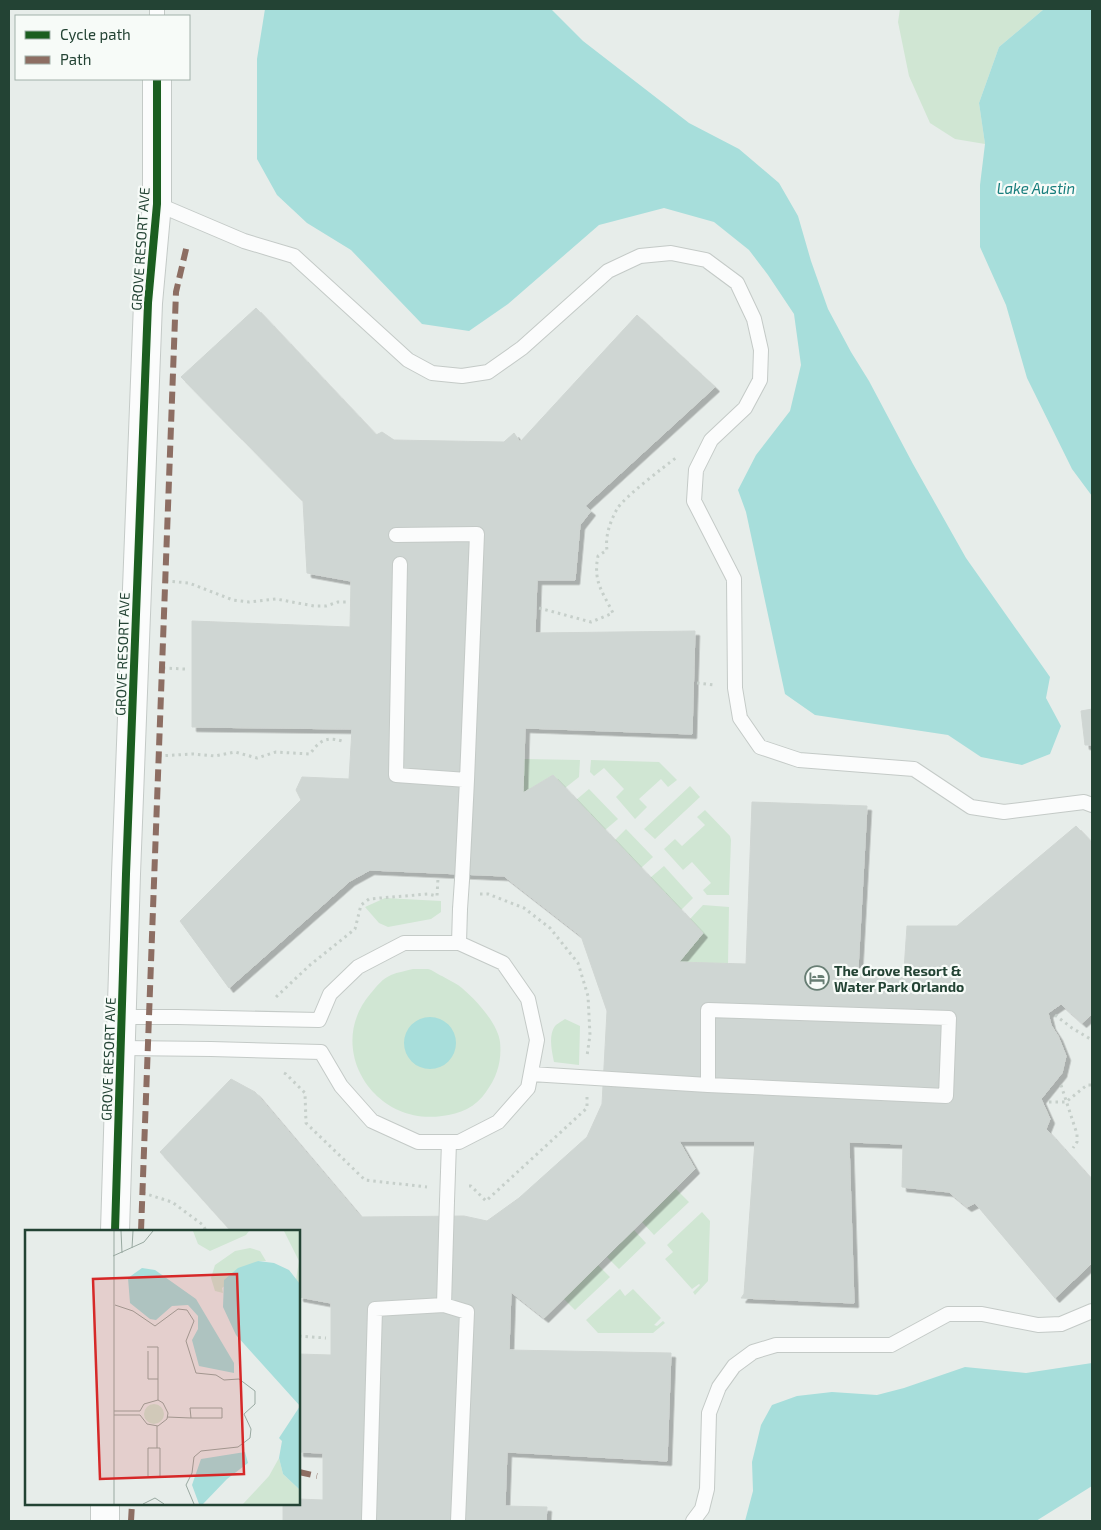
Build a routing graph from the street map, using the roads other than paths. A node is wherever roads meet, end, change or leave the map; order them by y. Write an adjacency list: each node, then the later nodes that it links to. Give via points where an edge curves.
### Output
1 (157, 80): 2 (street, GROVE RESORT AVE)
2 (157, 204): 6 (lane, via 244,241 294,256 408,360 432,373 462,376 488,372 522,348 608,271 640,256 671,252 706,260 737,283 754,319 761,350 760,380 745,408 711,440 696,470 694,501 734,579 735,688 740,718 760,748 799,760 914,769 971,807 1004,812 1084,802); 8 (street, GROVE RESORT AVE, via 148,303)
3 (396, 535): 5 (lane, via 477,534)
4 (400, 564): 5 (lane, via 396,775)
5 (466, 780): 7 (lane, bridge)
6 (1092, 805)
7 (459, 943): 8 (lane, via 404,943 358,966 330,994 319,1020); 10 (lane, via 503,963 528,999 537,1040)
8 (122, 1018): 9 (street, GROVE RESORT AVE)
9 (122, 1048): 12 (lane, via 321,1052 341,1086 372,1121 418,1142); 13 (street, GROVE RESORT AVE)
10 (530, 1074): 11 (lane); 12 (lane, via 528,1088 498,1122 459,1142)
11 (708, 1085): 11 (lane, via 708,1010 949,1018 946,1096)
12 (449, 1142): 14 (lane, bridge)
13 (115, 1230)
14 (444, 1305): 17 (lane, via 376,1309); 19 (lane, via 467,1312)
15 (1092, 1311): 20 (lane, via 1061,1324 1038,1326 982,1314 948,1314 891,1345 776,1345 753,1352 734,1366 719,1387 709,1413 707,1489 702,1509)
16 (105, 1505): 18 (street)
17 (369, 1519)
18 (105, 1521)
19 (458, 1521)
20 (693, 1521)

